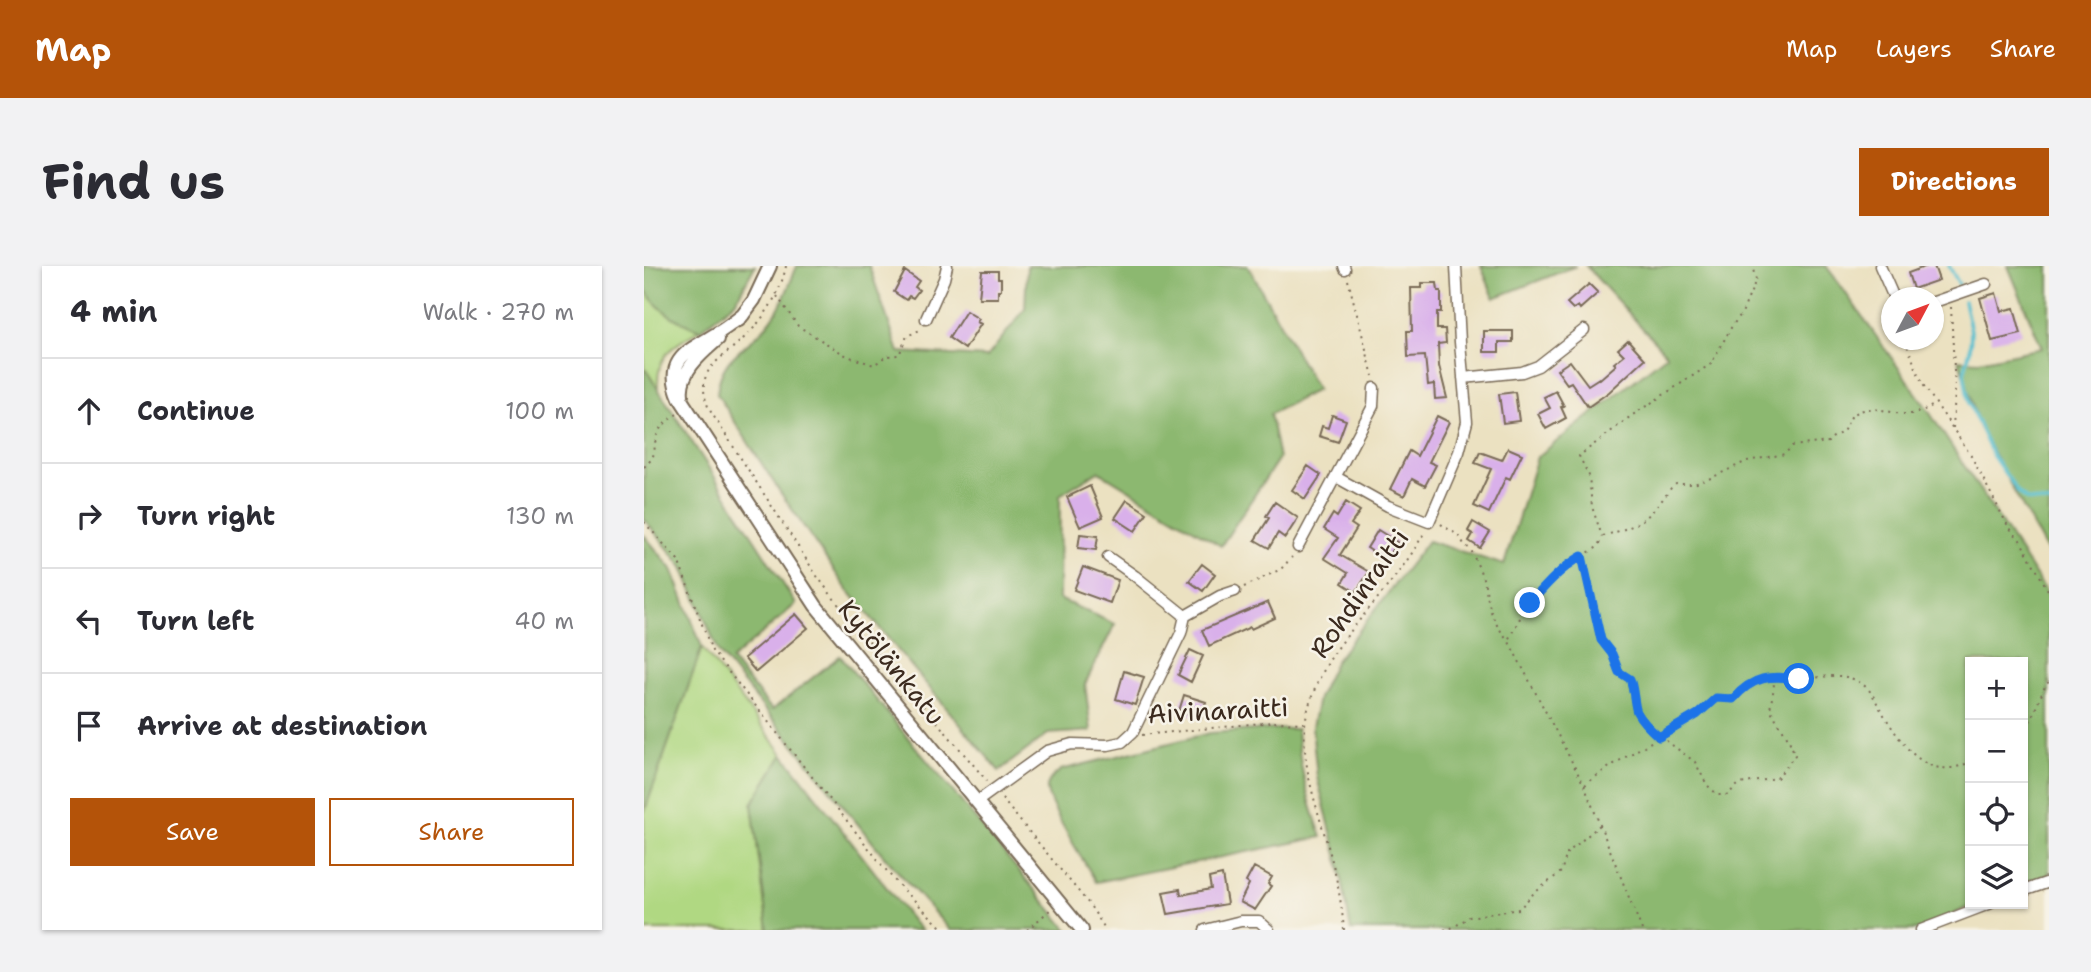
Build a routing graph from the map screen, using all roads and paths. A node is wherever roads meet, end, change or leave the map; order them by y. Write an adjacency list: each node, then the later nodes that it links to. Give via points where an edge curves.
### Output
1 (770, 266): 19 (street, Kytölänkatu, via 744,315 678,360 674,370 677,391)
2 (786, 266): 10 (path)
3 (947, 266): 13 (street)
4 (1456, 266): 16 (street)
5 (1752, 266): 25 (path, via 1756,280 1711,364 1579,456 1589,476 1592,507)
6 (1880, 266): 9 (street)
7 (1344, 267): 17 (path)
8 (1986, 284): 11 (street)
9 (1889, 287)
10 (776, 295): 13 (path, via 798,326 847,356 874,365 886,356 899,355 907,336 923,328); 41 (path, via 746,337 709,368 702,386 709,410 847,616)
11 (1952, 296): 12 (street); 20 (path)
12 (1944, 299)
13 (926, 319)
14 (1584, 330): 16 (street, via 1538,366)
15 (1909, 350): 18 (path)
16 (1463, 378): 23 (street, via 1464,438)
17 (1374, 388): 22 (street, via 1373,406)
18 (1936, 404): 20 (path); 25 (path, via 1905,415 1868,409 1852,415 1843,432 1828,442 1792,446 1784,454 1747,461 1694,484 1676,484 1645,520)
19 (686, 408): 21 (path, via 657,435 656,447); 42 (street, Kytölänkatu, via 816,606)
20 (1953, 429): 30 (path)
21 (644, 467)
22 (1336, 477): 23 (street, via 1388,506); 26 (street)
23 (1432, 520): 32 (path, via 1471,549 1494,624); 35 (path, Rohdinraitti, via 1331,657)
24 (644, 523): 48 (path, via 678,560 712,651 894,880)
25 (1602, 536): 27 (path, via 1598,547)
26 (1298, 547): 29 (path, via 1281,569)
27 (1582, 556): 32 (path, via 1550,580); 38 (path, via 1601,640 1619,672 1630,679 1636,710)
28 (1108, 557): 31 (street)
29 (1235, 591): 31 (street)
30 (2049, 592)
31 (1185, 617): 37 (street)
32 (1508, 640): 40 (path)
33 (1773, 676): 38 (path, via 1744,686 1733,699 1716,698); 38 (path, via 1770,709 1795,755 1777,778 1739,784 1727,795 1718,795 1707,785 1695,761); 39 (path, via 1853,679 1873,692 1908,749 1921,761 1937,769)
34 (2049, 682): 36 (path)
35 (1305, 723): 37 (path, Aivinaraitti, via 1272,722 1146,736); 54 (path, Rohdinraitti, via 1309,777 1332,860)
36 (2028, 726)
37 (1133, 732): 41 (street, via 1122,743 1059,746)
38 (1659, 737): 40 (path)
39 (1965, 764)
40 (1584, 786): 43 (path)
41 (994, 789): 42 (street); 51 (path)
42 (978, 801): 46 (street, Kytölänkatu)
43 (1601, 824): 55 (path, via 1567,853 1561,872 1520,909 1469,917); 56 (path)
44 (2049, 882): 45 (street)
45 (2028, 889)
46 (1060, 901): 49 (path); 50 (street, Kytölänkatu)
47 (1976, 909): 57 (street)
48 (944, 930)
49 (1027, 930)
50 (1082, 930)
51 (1106, 930)
52 (1205, 930): 53 (street, via 1241,921 1259,922)
53 (1269, 930)
54 (1344, 930)
55 (1444, 930)
56 (1642, 930)
57 (1921, 930)

